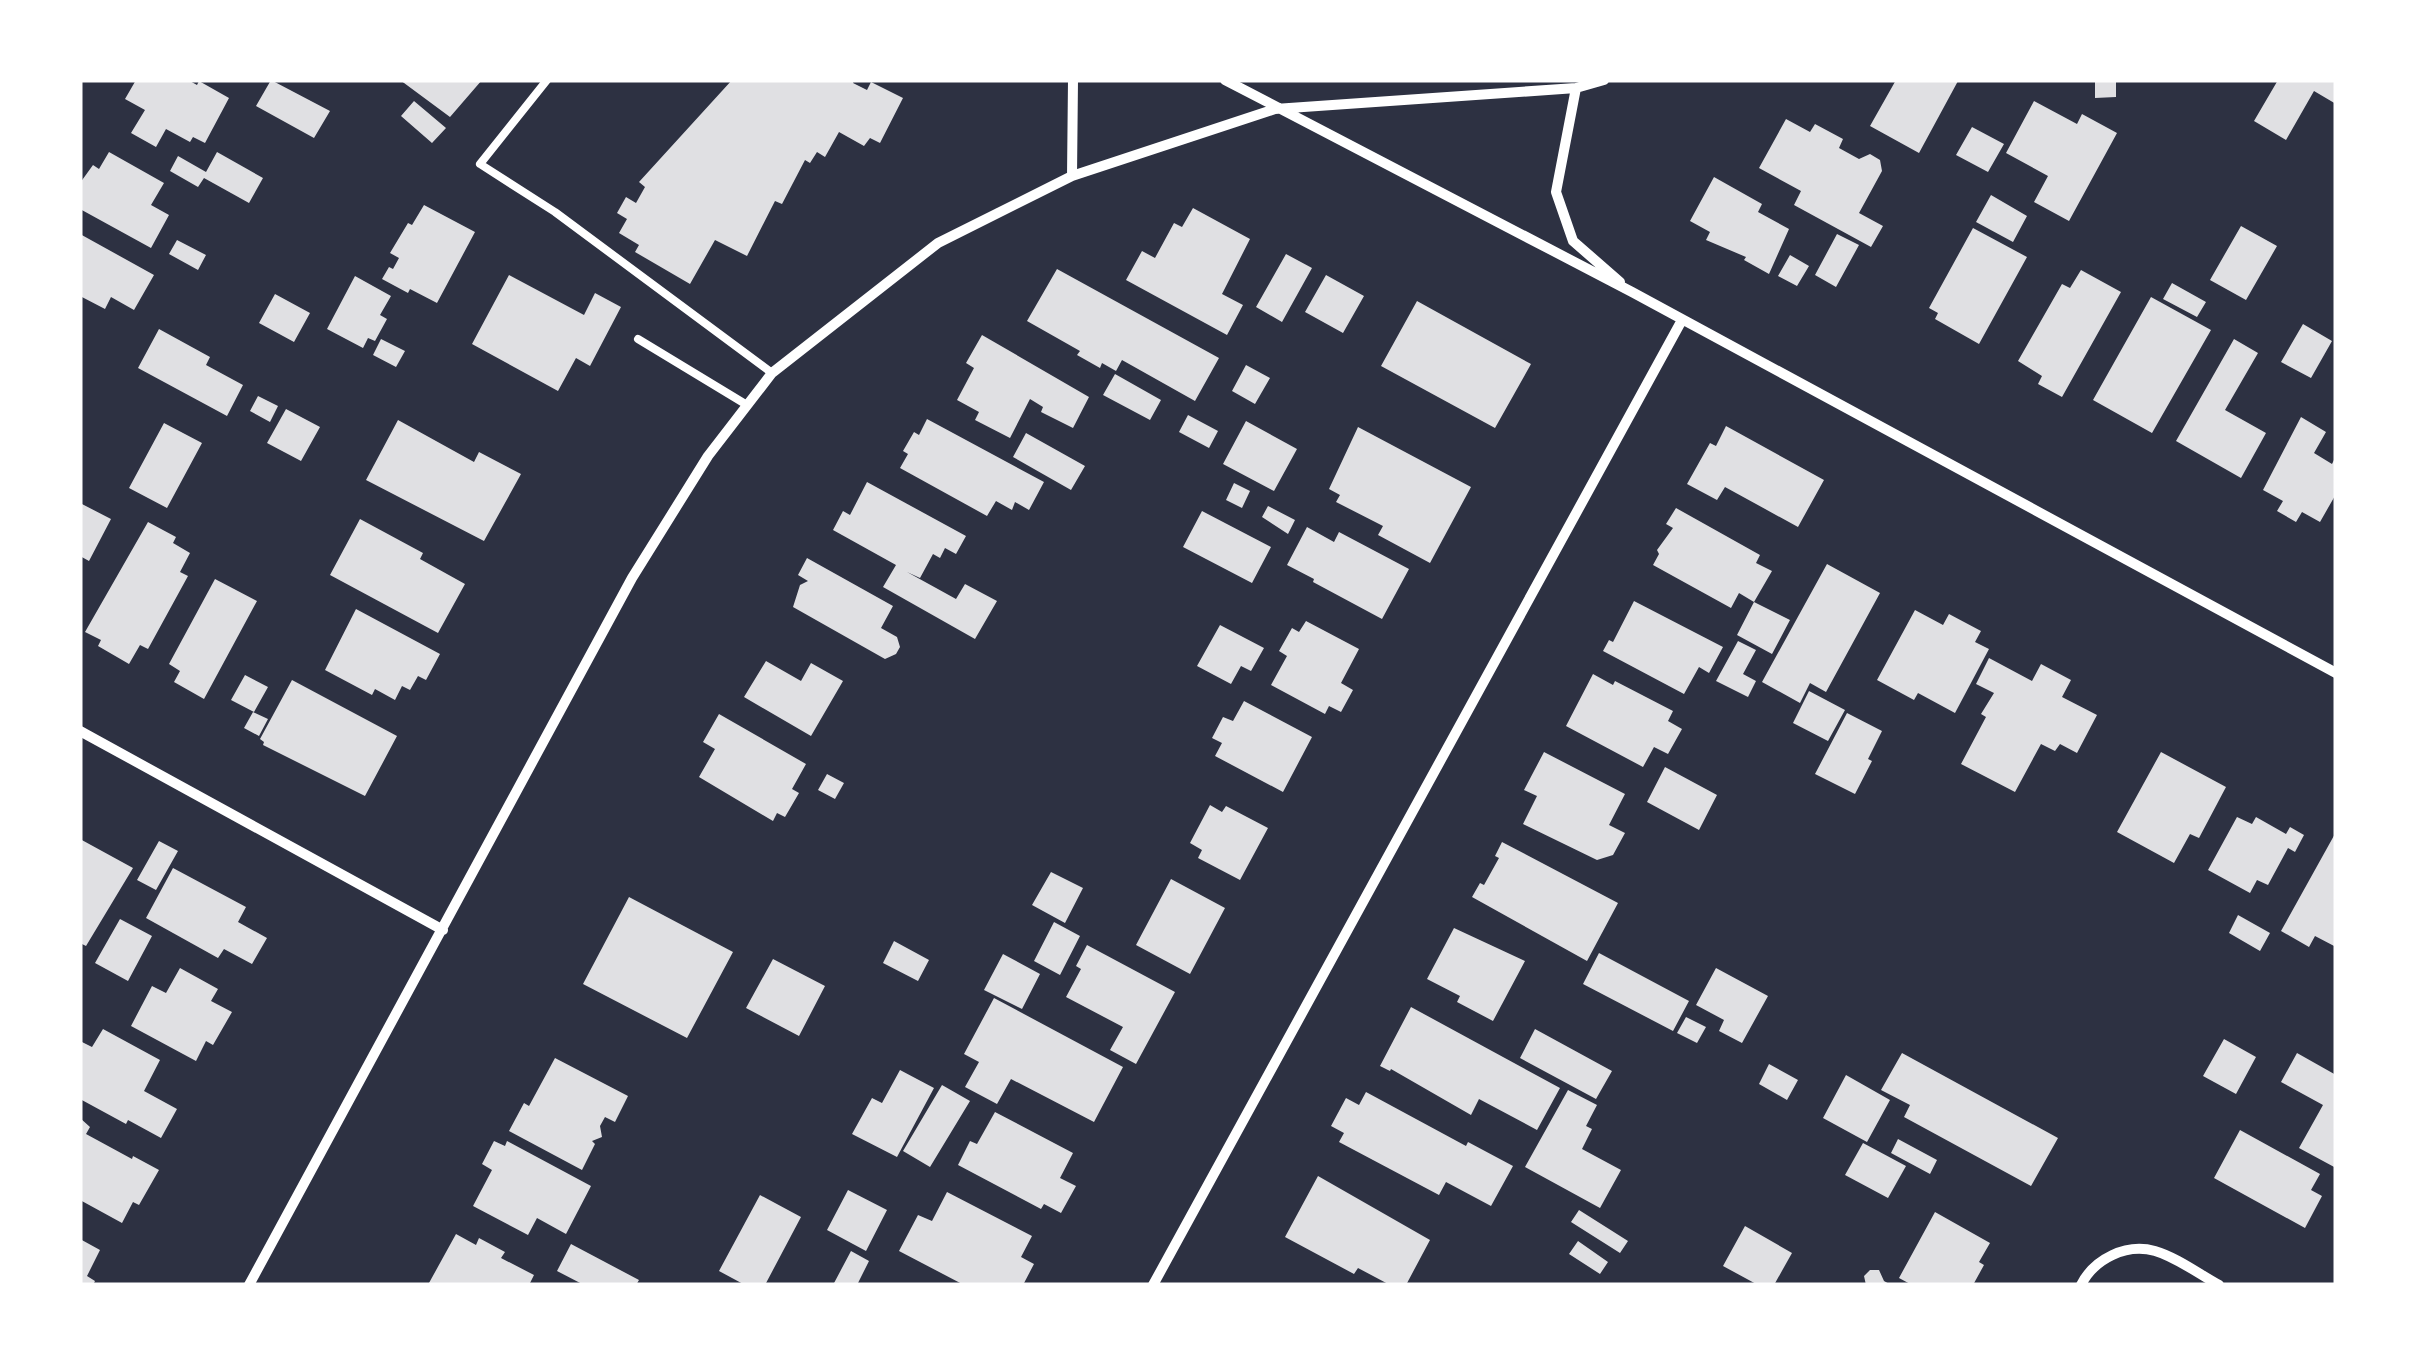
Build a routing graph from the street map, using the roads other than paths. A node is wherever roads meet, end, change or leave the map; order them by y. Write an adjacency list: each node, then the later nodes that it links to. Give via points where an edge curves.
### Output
1 (547, 80): 11 (lane, via 480,164)
2 (1073, 80): 7 (street)
3 (1225, 80): 6 (street)
4 (1604, 80): 5 (street)
5 (1576, 88): 6 (street); 8 (street, via 1556,192 1573,240)
6 (1275, 109): 7 (street); 8 (street)
7 (1072, 176): 11 (street, via 938,243)
8 (1632, 292): 9 (street)
9 (1682, 320): 13 (street); 17 (street)
10 (638, 338): 12 (lane)
11 (772, 373): 12 (street)
12 (747, 405): 15 (street, via 632,578)
13 (2336, 673)
14 (80, 732): 15 (street)
15 (443, 930): 16 (street)
16 (249, 1285)
17 (1153, 1285)
18 (2081, 1285): 19 (street, via 2100,1262 2138,1249 2157,1251)
19 (2218, 1285)

